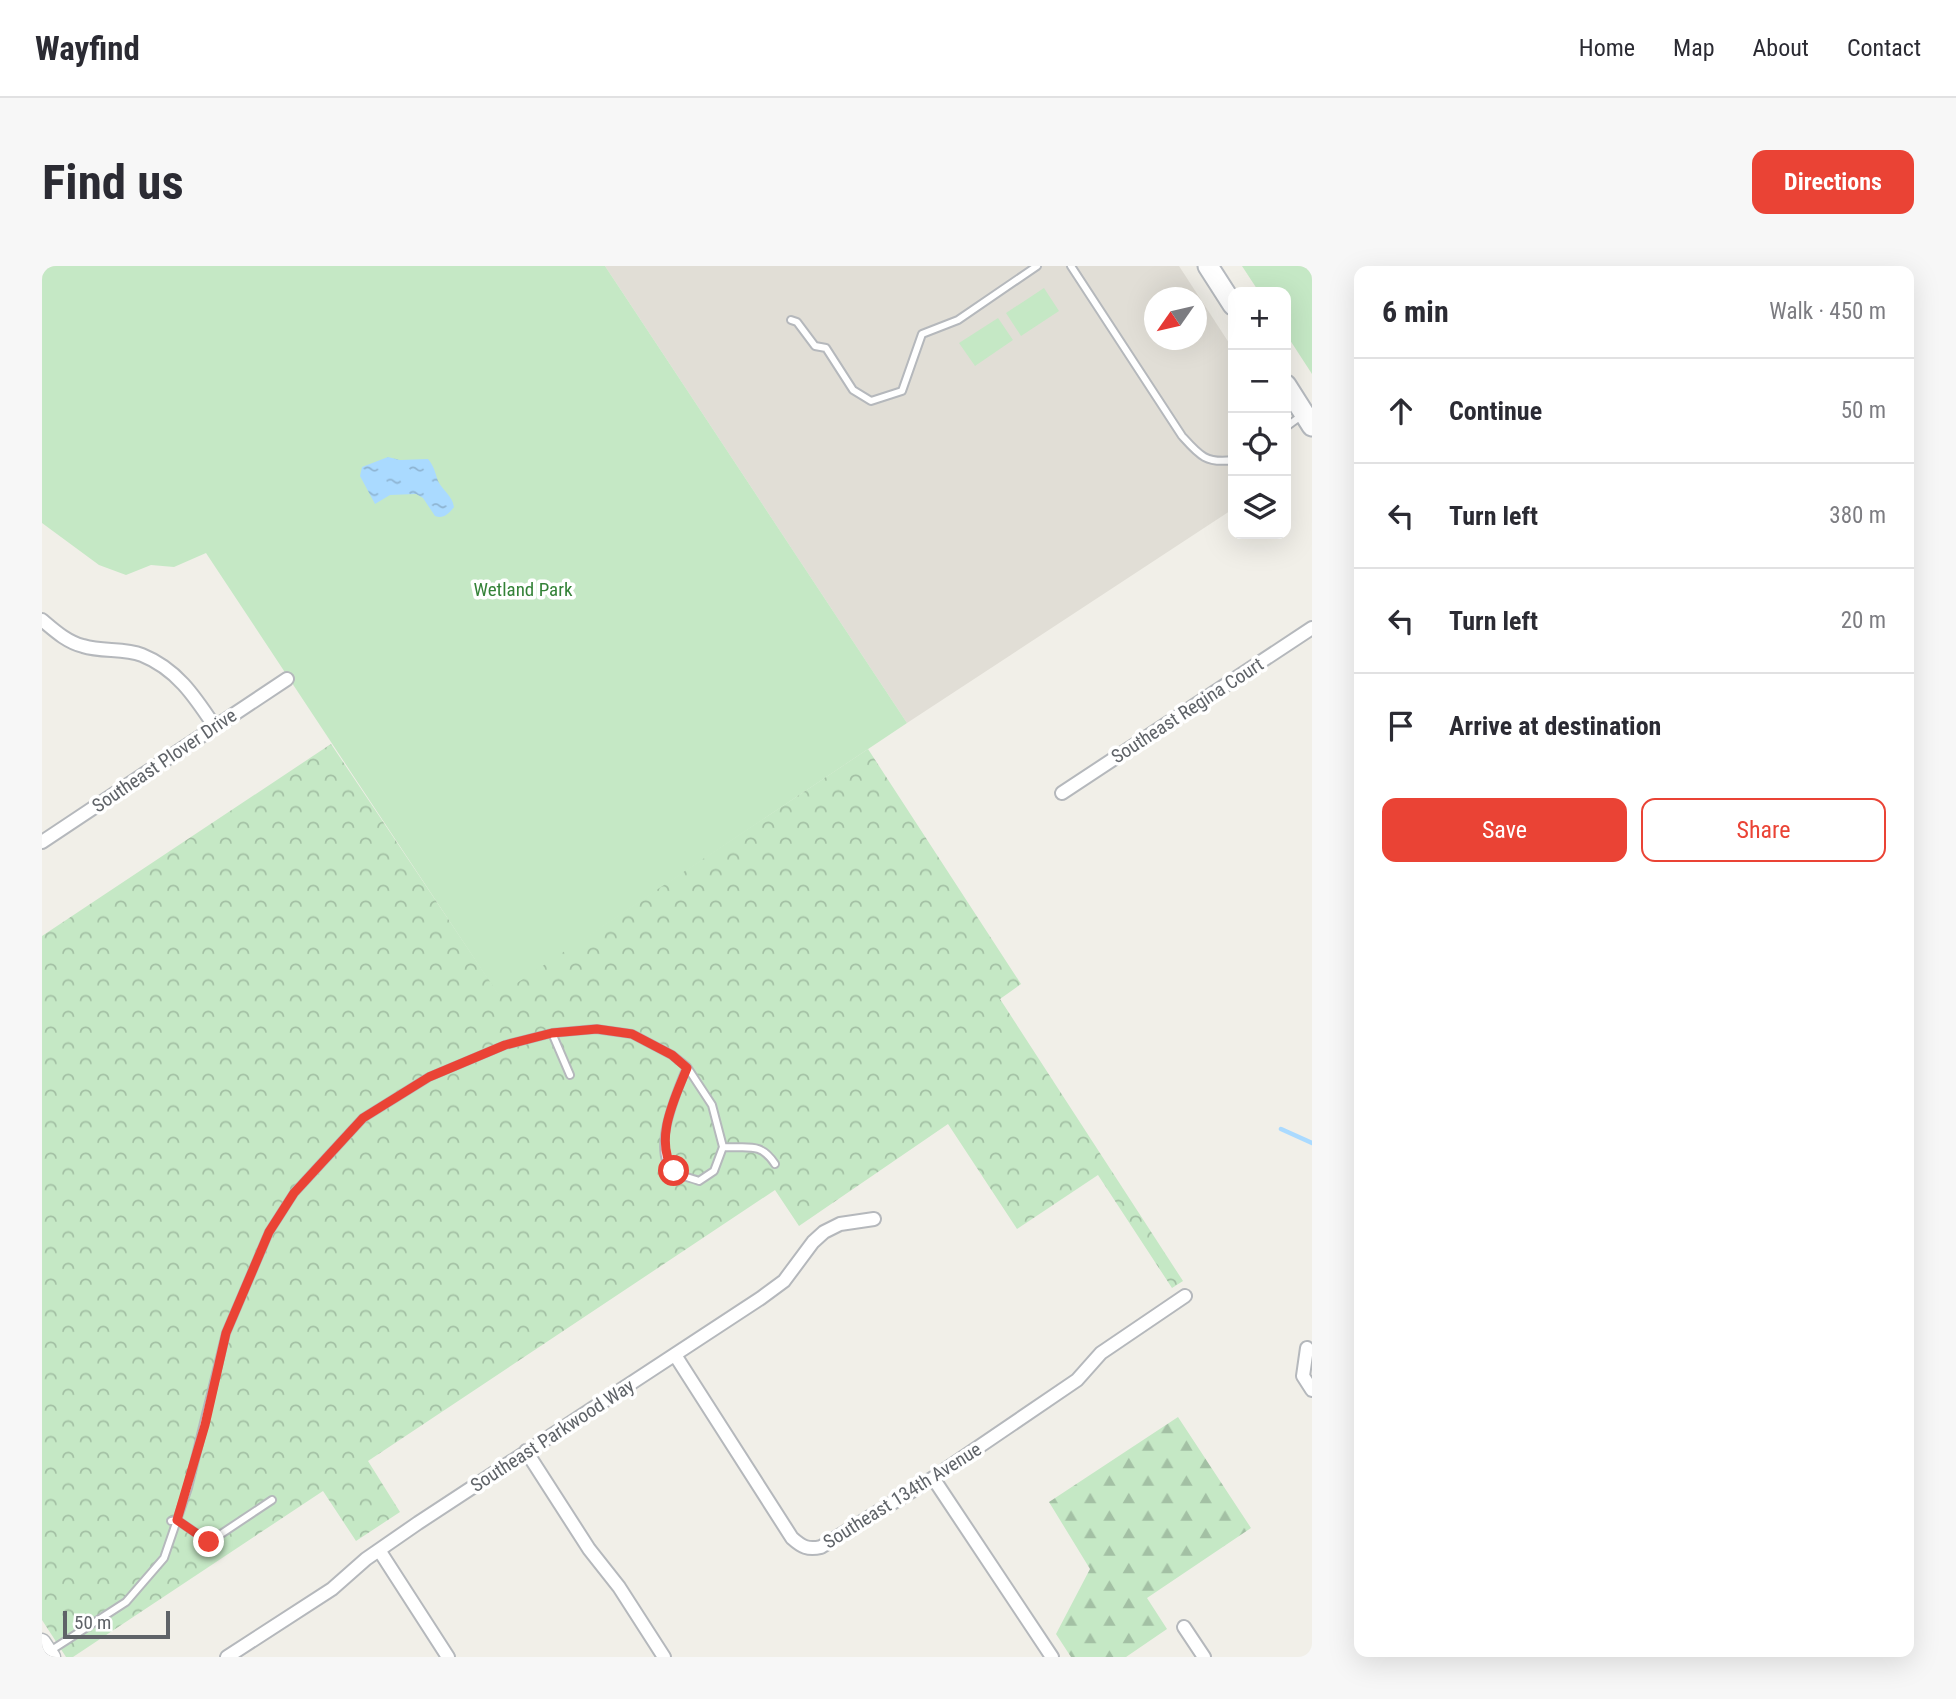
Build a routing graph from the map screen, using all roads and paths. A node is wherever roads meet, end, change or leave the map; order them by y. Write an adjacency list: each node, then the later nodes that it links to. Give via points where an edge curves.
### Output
1 (1037, 266): 5 (lane, via 958,320 922,334 902,391 871,401 853,390 826,348 815,346)
2 (1071, 266): 9 (lane, via 1182,436 1201,457)
3 (1208, 266): 4 (main road)
4 (1228, 297)
5 (791, 320)
6 (1291, 393): 7 (main road)
7 (1308, 420): 8 (lane)
8 (1291, 425)
9 (1228, 461)
10 (42, 621): 13 (street, via 84,647 140,654 167,668)
11 (1312, 628): 14 (street, Southeast Regina Court)
12 (287, 679): 13 (street, Southeast Plover Drive)
13 (215, 727): 15 (street, Southeast Plover Drive)
14 (1062, 793)
15 (42, 842)
16 (552, 1033): 17 (lane, via 597,1029 632,1034); 18 (lane); 29 (lane, via 505,1045 398,1094 363,1118 294,1193 269,1232 226,1333 205,1425)
17 (687, 1068): 19 (lane, via 712,1105); 19 (lane, via 670,1109 665,1159 674,1171 699,1181 714,1171)
18 (570, 1075)
19 (723, 1147): 20 (lane, via 756,1147)
20 (775, 1164)
21 (874, 1219): 24 (street, Southeast Parkwood Way, via 840,1224 824,1232 784,1281)
22 (1185, 1296): 27 (street, Southeast 134th Avenue, via 1101,1353 1077,1380)
23 (1307, 1348): 25 (street, via 1303,1376)
24 (675, 1355): 26 (street, Southeast Parkwood Way); 27 (street, Southeast 134th Avenue, via 802,1547 821,1547)
25 (1312, 1390)
26 (526, 1451): 30 (street, Southeast Parkwood Way); 35 (street)
27 (933, 1478): 36 (street)
28 (272, 1500): 29 (lane, via 209,1542)
29 (174, 1521): 32 (lane, via 164,1558 126,1602)
30 (379, 1550): 33 (street, Southeast Parkwood Way, via 332,1589); 34 (street)
31 (1184, 1627): 37 (street)
32 (48, 1650)
33 (227, 1657)
34 (448, 1657)
35 (664, 1657)
36 (1052, 1657)
37 (1205, 1657)

